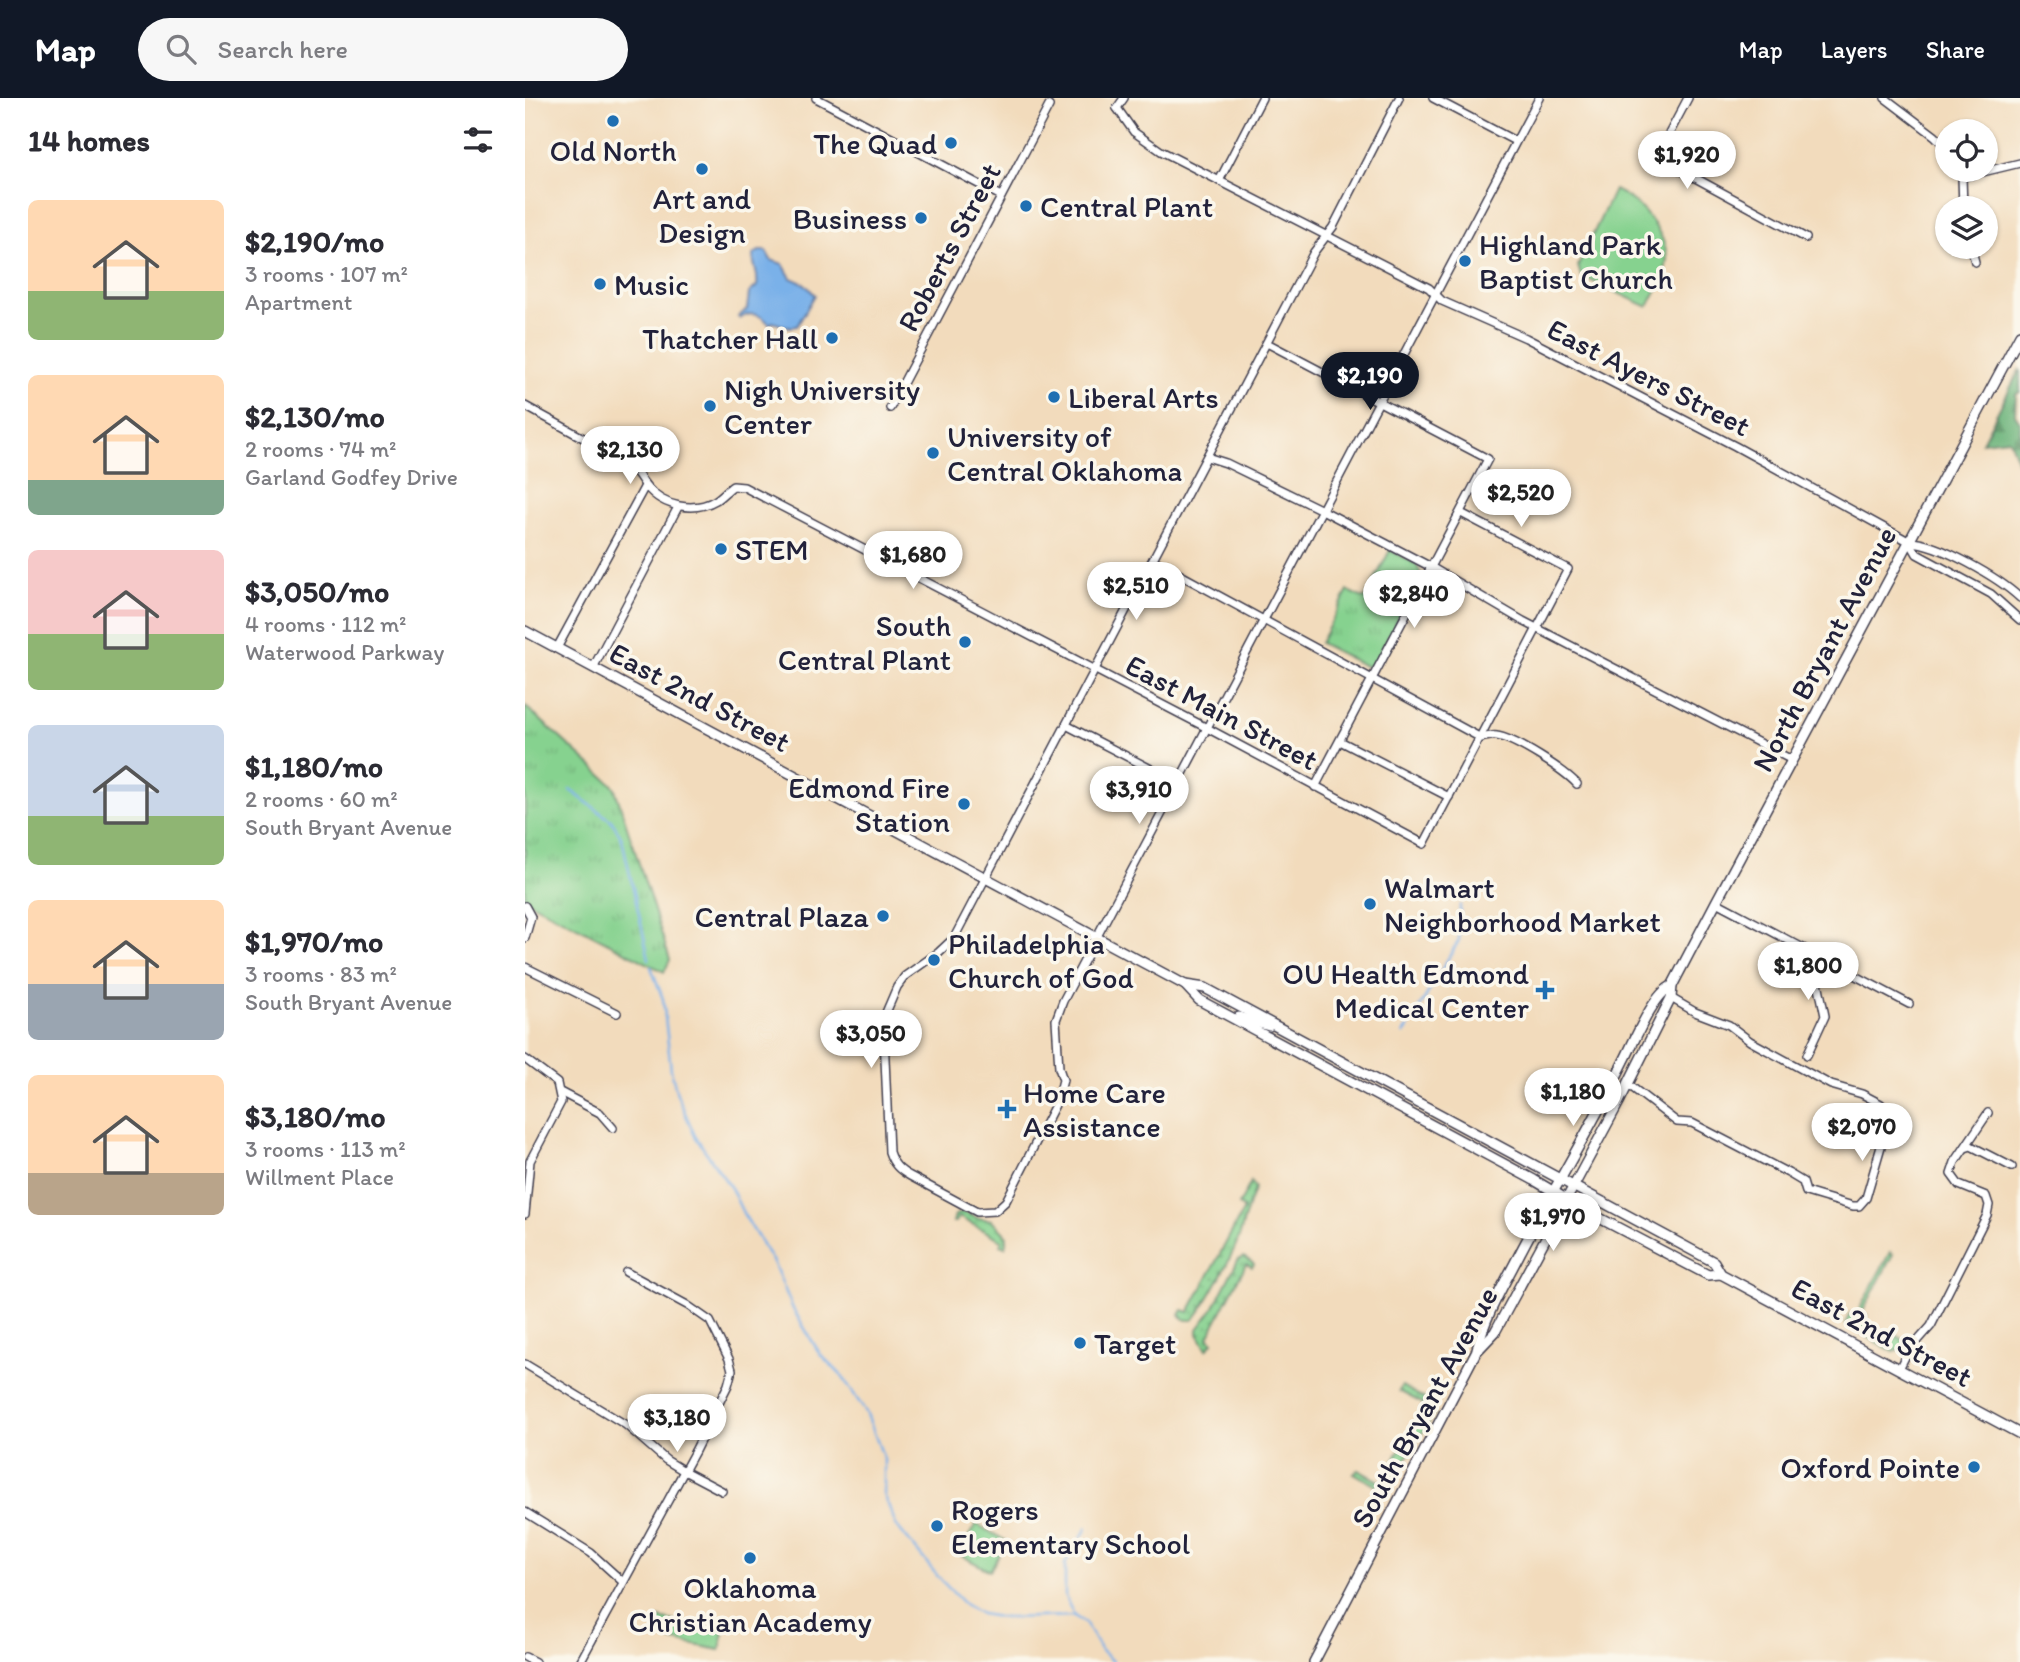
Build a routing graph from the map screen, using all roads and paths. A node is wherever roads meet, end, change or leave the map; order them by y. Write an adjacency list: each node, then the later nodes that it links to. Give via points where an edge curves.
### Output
1 (816, 98): 17 (street)
2 (1117, 98): 11 (street)
3 (1123, 98): 11 (street)
4 (1262, 98): 16 (street)
5 (1399, 98): 18 (street)
6 (1433, 98): 13 (street)
7 (1539, 98): 13 (street)
8 (1688, 98): 19 (street, via 1661,149 1664,161)
9 (1885, 98): 12 (street)
10 (1049, 106): 17 (street, Roberts Street)
11 (1117, 107): 16 (street, East Ayers Street, via 1144,141)
12 (1935, 138)
13 (1515, 141): 22 (street)
14 (2020, 163): 15 (street)
15 (1998, 167)
16 (1219, 181): 18 (street, East Ayers Street)
17 (1001, 197): 27 (street, Roberts Street)
18 (1327, 235): 22 (street, East Ayers Street); 24 (street)
19 (1806, 238)
20 (1974, 259): 21 (street)
21 (1975, 262)
22 (1436, 295): 25 (street); 33 (street, East Ayers Street, via 1735,446)
23 (2020, 335): 33 (main road, North Bryant Avenue)
24 (1267, 343): 25 (street); 28 (street)
25 (1380, 401): 31 (street); 32 (street, via 1488,459)
26 (525, 406): 29 (street, via 627,462)
27 (890, 408)
28 (1207, 457): 31 (street); 34 (street)
29 (645, 486): 30 (street); 41 (street)
30 (678, 507): 42 (street); 43 (street, East Main Street, via 705,504 733,486 744,487)
31 (1322, 510): 35 (street); 38 (street)
32 (1461, 513): 35 (street); 39 (street, via 1568,569)
33 (1910, 542): 36 (street, via 1924,542 1976,568); 37 (street, via 1917,554 1991,594); 49 (main road, North Bryant Avenue)
34 (1153, 560): 38 (street); 43 (street)
35 (1431, 567): 39 (street); 44 (street)
36 (2020, 598)
37 (2020, 620)
38 (1262, 621): 44 (street); 46 (street)
39 (1539, 628): 47 (street); 49 (street)
40 (525, 631): 41 (main road, East 2nd Street)
41 (557, 648): 42 (main road, East 2nd Street)
42 (593, 668): 54 (main road, East 2nd Street)
43 (1095, 670): 45 (street); 46 (street, East Main Street)
44 (1372, 680): 47 (street); 48 (street)
45 (1066, 725): 50 (street); 54 (street)
46 (1207, 728): 50 (street); 52 (street, East Main Street)
47 (1481, 738): 51 (street, via 1496,735 1515,744); 53 (street)
48 (1340, 741): 52 (street); 53 (street)
49 (1792, 760): 55 (main road, North Bryant Avenue)
50 (1178, 783): 57 (street)
51 (1577, 784)
52 (1315, 787): 53 (street, East Main Street, via 1424,845)
53 (1449, 797)
54 (986, 878): 57 (main road, East 2nd Street); 57 (street, via 954,938 912,969 897,987 885,1015 884,1035 892,1161 910,1177 977,1212 995,1211 1006,1201 1058,1099 1063,1080 1056,1020)
55 (1716, 902): 59 (street); 62 (main road, North Bryant Avenue)
56 (525, 906): 58 (street, via 531,917)
57 (1096, 937): 61 (main road, East 2nd Street)
58 (525, 938)
59 (1829, 962): 64 (street); 68 (street, via 1818,982 1825,1016)
60 (525, 967): 65 (street)
61 (1185, 985): 66 (main road, East 2nd Street, via 1199,1000); 67 (main road, East 2nd Street, via 1205,988)
62 (1672, 986): 63 (main road, South Bryant Avenue); 78 (main road, via 1664,990 1640,1029)
63 (1671, 998): 70 (main road, South Bryant Avenue); 70 (street, via 1729,1025 1831,1085 1862,1094 1884,1107 1889,1119 1866,1198 1853,1206 1807,1192 1803,1182 1788,1173 1692,1124 1677,1122)
64 (1909, 1004)
65 (617, 1013)
66 (1231, 1016): 67 (main road); 73 (main road, East 2nd Street)
67 (1274, 1025): 72 (main road, East 2nd Street)
68 (1807, 1055)
69 (525, 1059): 71 (street, via 557,1083)
70 (1629, 1085): 79 (main road, South Bryant Avenue)
71 (560, 1092): 75 (street, via 600,1113); 82 (street, via 561,1102 530,1161)
72 (1428, 1107): 73 (main road); 78 (main road, East 2nd Street)
73 (1404, 1111): 80 (main road, East 2nd Street)
74 (1988, 1113): 76 (street)
75 (613, 1128)
76 (1964, 1149): 77 (street, via 1972,1146); 87 (street, via 1951,1174 1959,1185 1986,1196 1987,1215 1931,1326)
77 (2013, 1167)
78 (1561, 1179): 79 (main road, East 2nd Street); 80 (main road)
79 (1574, 1187): 81 (main road, South Bryant Avenue); 84 (main road, East 2nd Street, via 1714,1262)
80 (1553, 1192): 81 (main road, East 2nd Street); 85 (main road, via 1482,1327)
81 (1566, 1199): 84 (main road, East 2nd Street, via 1708,1275); 85 (main road, South Bryant Avenue, via 1495,1332)
82 (525, 1214)
83 (626, 1272): 89 (street, via 710,1321 729,1359 728,1385)
84 (1721, 1274): 87 (main road, East 2nd Street)
85 (1476, 1352): 96 (main road, South Bryant Avenue)
86 (525, 1364): 89 (street, via 626,1426)
87 (1899, 1369): 88 (main road, East 2nd Street)
88 (2020, 1434)
89 (684, 1471): 90 (street); 92 (street)
90 (722, 1491)
91 (525, 1512): 92 (street, via 591,1553)
92 (623, 1582): 95 (street)
93 (525, 1657): 94 (street)
94 (535, 1662)
95 (580, 1662)
96 (1314, 1662)

